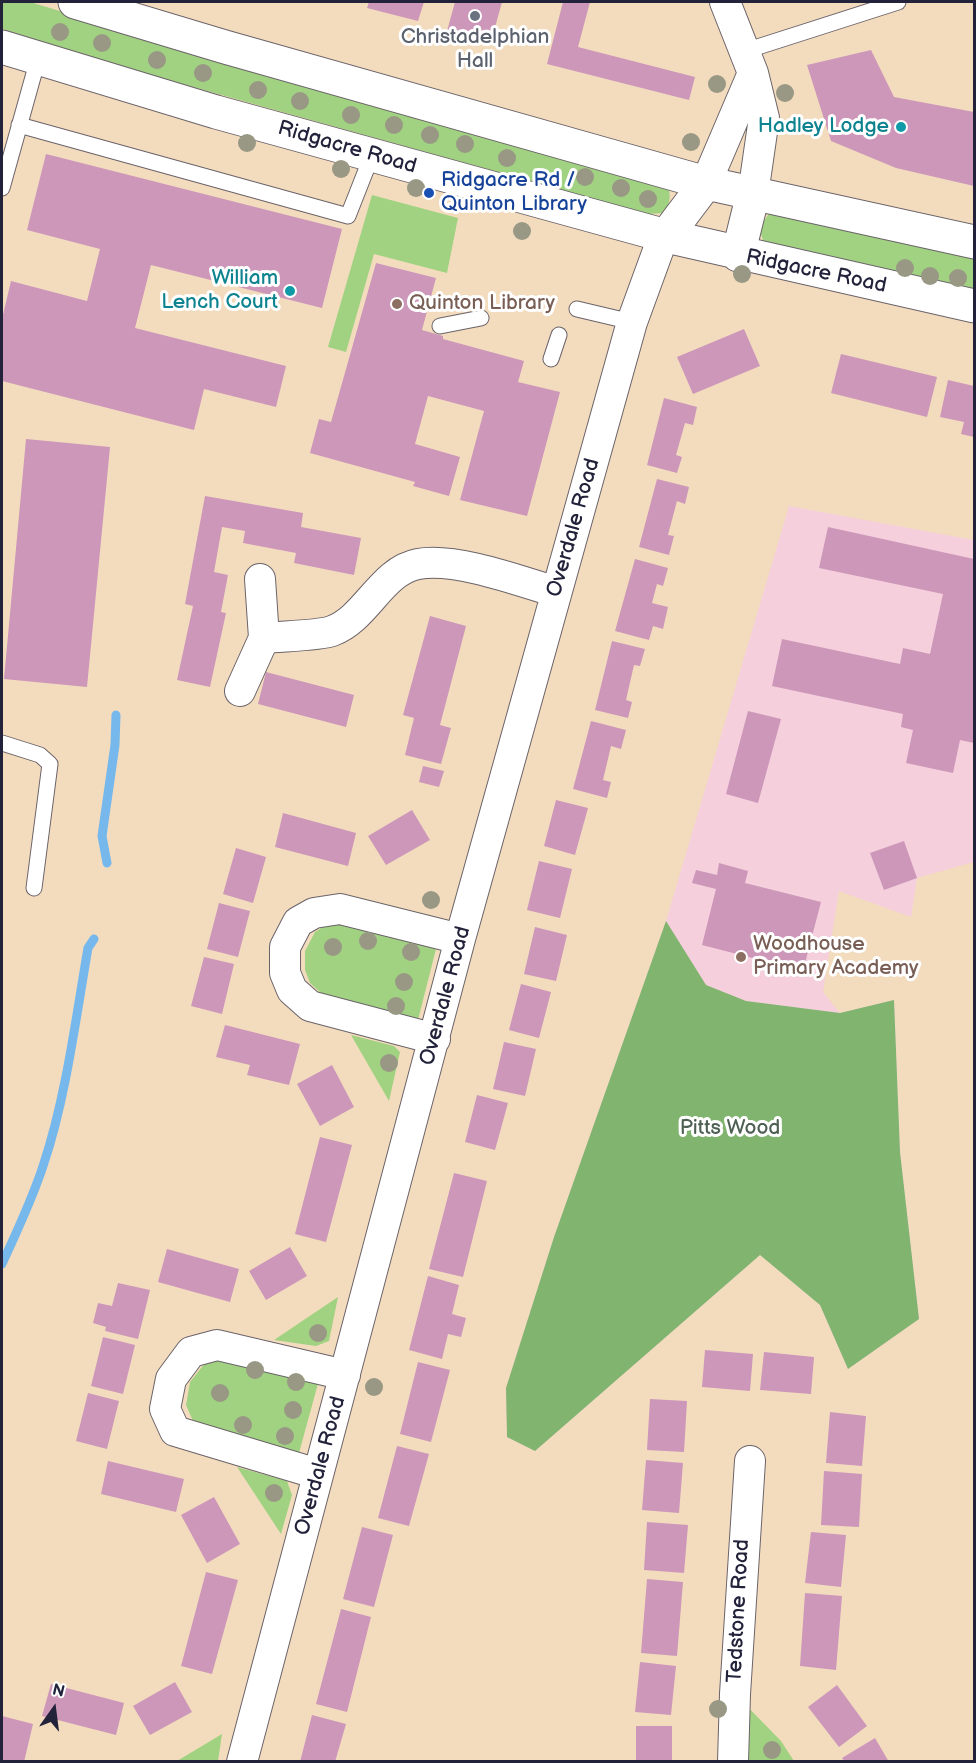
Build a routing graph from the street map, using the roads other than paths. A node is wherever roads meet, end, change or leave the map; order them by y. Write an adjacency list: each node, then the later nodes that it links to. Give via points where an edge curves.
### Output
1 (75, 2): 9 (street)
2 (725, 2): 6 (street)
3 (898, 2): 6 (lane)
4 (2, 47): 5 (street, Ridgacre Road)
5 (38, 59): 7 (lane); 8 (street, Ridgacre Road)
6 (749, 62): 9 (street); 11 (street, via 764,118)
7 (19, 125): 8 (lane, via 348,216); 10 (lane)
8 (372, 156): 12 (street, Ridgacre Road)
9 (706, 183): 11 (street); 12 (street)
10 (2, 188)
11 (753, 194): 13 (street); 14 (street)
12 (666, 236): 14 (street, Ridgacre Road); 18 (street, Overdale Road)
13 (975, 242)
14 (738, 255): 15 (street, Ridgacre Road)
15 (975, 306)
16 (578, 309): 18 (lane)
17 (481, 318): 19 (lane)
18 (632, 322): 23 (street, Overdale Road)
19 (440, 326)
20 (559, 335): 21 (lane)
21 (551, 359)
22 (260, 579): 24 (street)
23 (556, 592): 24 (street, via 467,566 417,564 391,578 364,609 332,631); 28 (street, Overdale Road)
24 (264, 638): 25 (street)
25 (240, 691)
26 (2, 743): 27 (lane, via 40,754 50,764)
27 (33, 888)
28 (460, 939): 29 (street, Overdale Road); 29 (street, via 340,909 314,913 298,922 285,947 288,982 310,1006)
29 (435, 1039): 30 (street, Overdale Road)
30 (345, 1375): 32 (street, Overdale Road); 32 (street, via 217,1345 191,1352 171,1378 165,1409 175,1431)
31 (750, 1461): 34 (street, Tedstone Road)
32 (318, 1474): 33 (street, Overdale Road)
33 (242, 1761)
34 (734, 1761)

